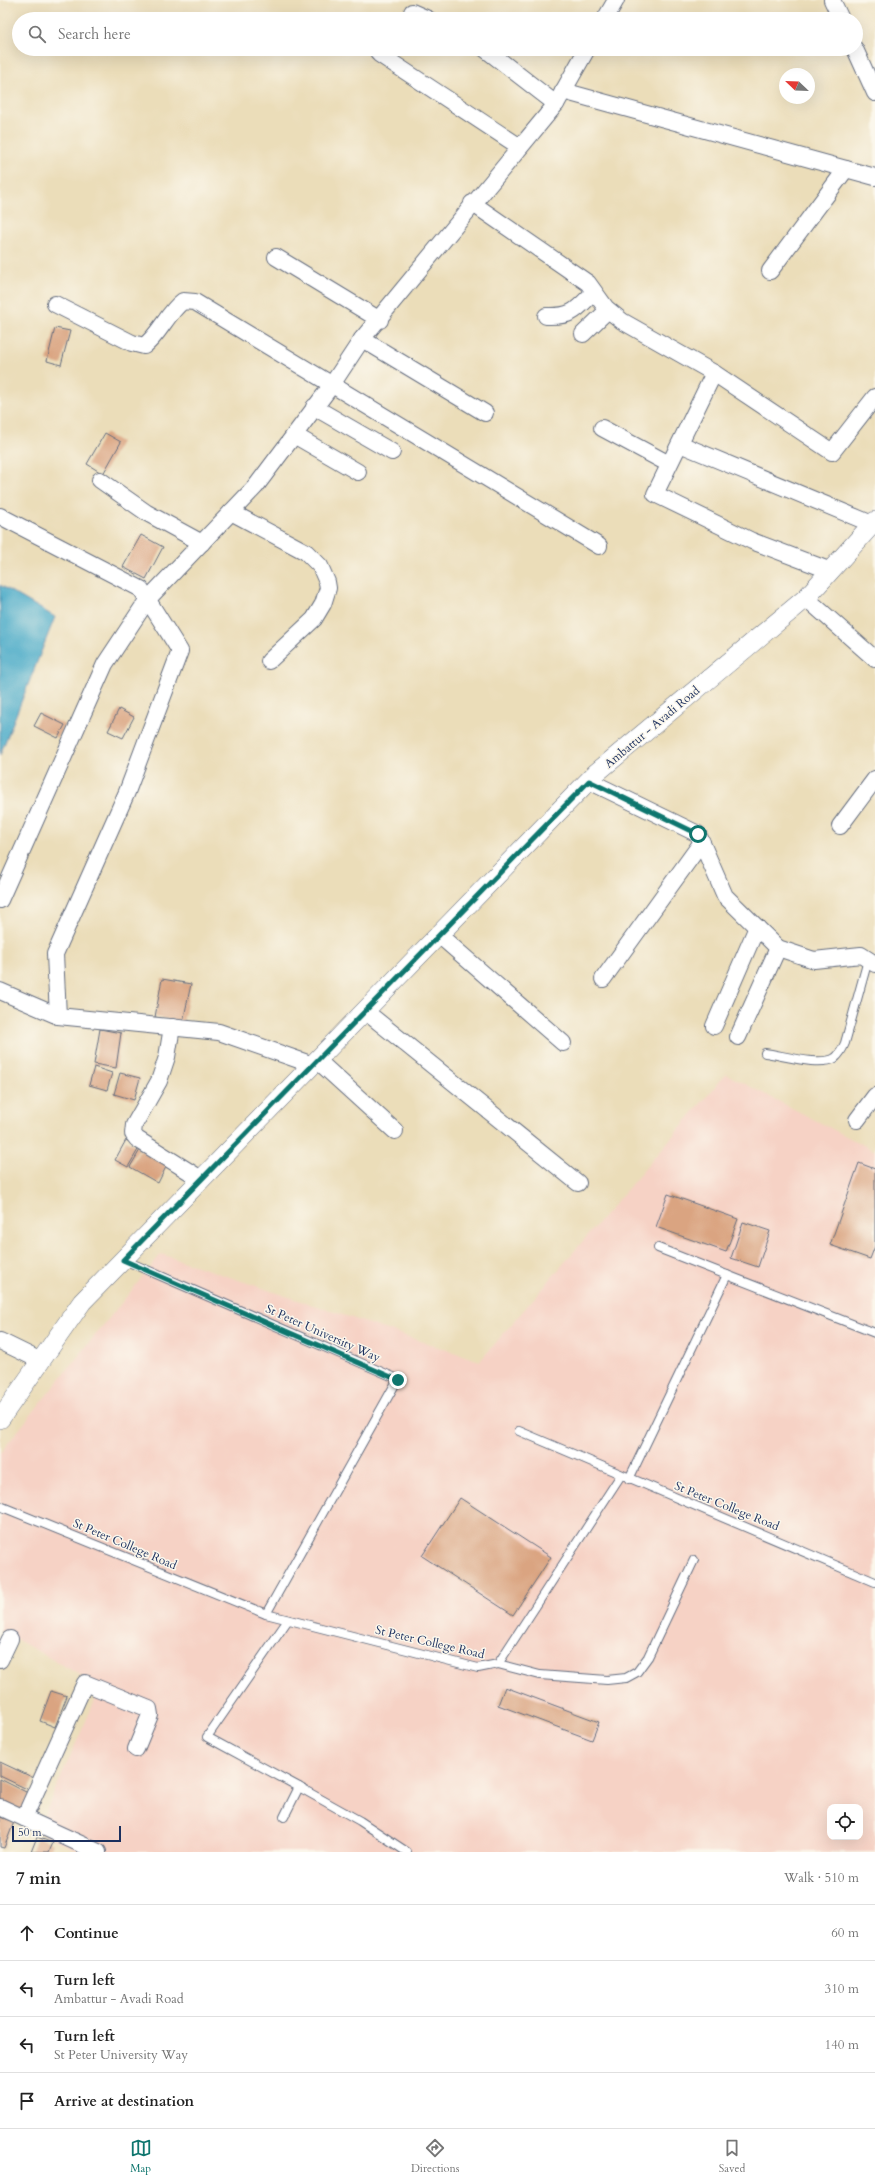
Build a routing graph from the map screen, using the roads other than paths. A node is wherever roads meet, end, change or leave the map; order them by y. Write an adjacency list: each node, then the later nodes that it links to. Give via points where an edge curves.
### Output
1 (616, 0): 3 (street)
2 (832, 0): 4 (street)
3 (609, 12)
4 (838, 12)
5 (382, 56): 11 (street)
6 (496, 56): 10 (street)
7 (583, 56): 10 (street)
8 (858, 56): 9 (street)
9 (875, 93)
10 (559, 97): 11 (street); 12 (street)
11 (520, 147): 14 (street)
12 (846, 169): 13 (street); 16 (street)
13 (875, 177)
14 (472, 204): 17 (street, via 588,283); 21 (street)
15 (276, 258): 21 (street)
16 (770, 271)
17 (594, 292): 19 (street); 20 (street, via 576,310 562,317)
18 (55, 304): 25 (street, via 132,344 144,346 151,341 173,308 183,301 195,302)
19 (608, 310): 22 (street); 24 (street, via 622,321)
20 (546, 316)
21 (380, 320): 23 (street)
22 (583, 334)
23 (362, 339): 25 (street); 28 (street)
24 (714, 374): 26 (street, via 832,452); 31 (street)
25 (331, 386): 27 (street); 40 (street)
26 (875, 397)
27 (314, 408): 30 (street); 32 (street)
28 (485, 412)
29 (602, 428): 33 (street)
30 (294, 435): 34 (street); 36 (street, via 256,486)
31 (680, 444): 33 (street); 38 (street)
32 (392, 452)
33 (669, 464): 41 (street, via 655,494 752,541)
34 (358, 472)
35 (100, 480): 39 (street, via 147,513)
36 (230, 512): 39 (street); 45 (street, via 306,552 320,566 327,582 328,588 323,604 314,618)
37 (0, 516): 43 (street, via 141,589)
38 (874, 523): 41 (street, Ambattur - Avadi Road)
39 (202, 543): 43 (street)
40 (599, 546)
41 (831, 571): 42 (street, Ambattur - Avadi Road)
42 (806, 598): 44 (street); 47 (street, Ambattur - Avadi Road)
43 (148, 599): 50 (street, via 105,664); 58 (street, via 180,651 127,792 55,954)
44 (874, 657)
45 (269, 661)
46 (875, 779): 48 (street)
47 (589, 781): 49 (street, via 698,834); 52 (street, Ambattur - Avadi Road)
48 (840, 826)
49 (702, 842): 51 (street, via 725,896); 55 (street)
50 (0, 900)
51 (757, 927): 53 (street); 59 (street)
52 (439, 935): 57 (street, Ambattur - Avadi Road); 62 (street)
53 (778, 948): 54 (street, via 814,960 861,955); 61 (street)
54 (872, 962): 63 (lane, via 846,1043 835,1058 823,1062)
55 (603, 980)
56 (0, 991): 58 (street)
57 (365, 1011): 64 (street, Ambattur - Avadi Road); 69 (street)
58 (58, 1016): 60 (street)
59 (714, 1026)
60 (172, 1027): 64 (street, via 219,1032); 68 (street, via 167,1057 159,1081 134,1125 134,1134 137,1139)
61 (738, 1037)
62 (563, 1042)
63 (765, 1052)
64 (315, 1063): 67 (street); 68 (street, Ambattur - Avadi Road)
65 (875, 1096): 66 (street)
66 (857, 1120)
67 (395, 1131)
68 (201, 1179): 71 (street, Ambattur - Avadi Road)
69 (578, 1183)
70 (658, 1248): 72 (lane)
71 (123, 1260): 75 (street, Ambattur - Avadi Road, via 82,1302); 83 (lane, St Peter University Way, via 398,1380)
72 (726, 1275): 73 (lane); 79 (lane)
73 (875, 1333)
74 (0, 1341): 75 (street)
75 (41, 1361): 76 (street, Ambattur - Avadi Road)
76 (0, 1419)
77 (519, 1431): 78 (lane)
78 (621, 1475): 79 (lane, St Peter College Road); 87 (lane, St Peter College Road)
79 (629, 1479): 82 (lane, St Peter College Road)
80 (0, 1506): 83 (lane, St Peter College Road)
81 (694, 1560): 87 (lane, via 648,1657 637,1672 626,1678 607,1680 540,1675)
82 (875, 1582)
83 (266, 1614): 84 (lane, St Peter College Road)
84 (288, 1620): 87 (lane, St Peter College Road, via 478,1668); 89 (lane, via 208,1737)
85 (10, 1639): 86 (street)
86 (0, 1660)
87 (498, 1664)
88 (136, 1749): 92 (street, via 150,1715 149,1709 85,1683)
89 (298, 1788): 91 (lane); 94 (lane, via 360,1821)
90 (0, 1807): 92 (street)
91 (284, 1817)
92 (24, 1818): 93 (street)
93 (98, 1852)
94 (407, 1852)

